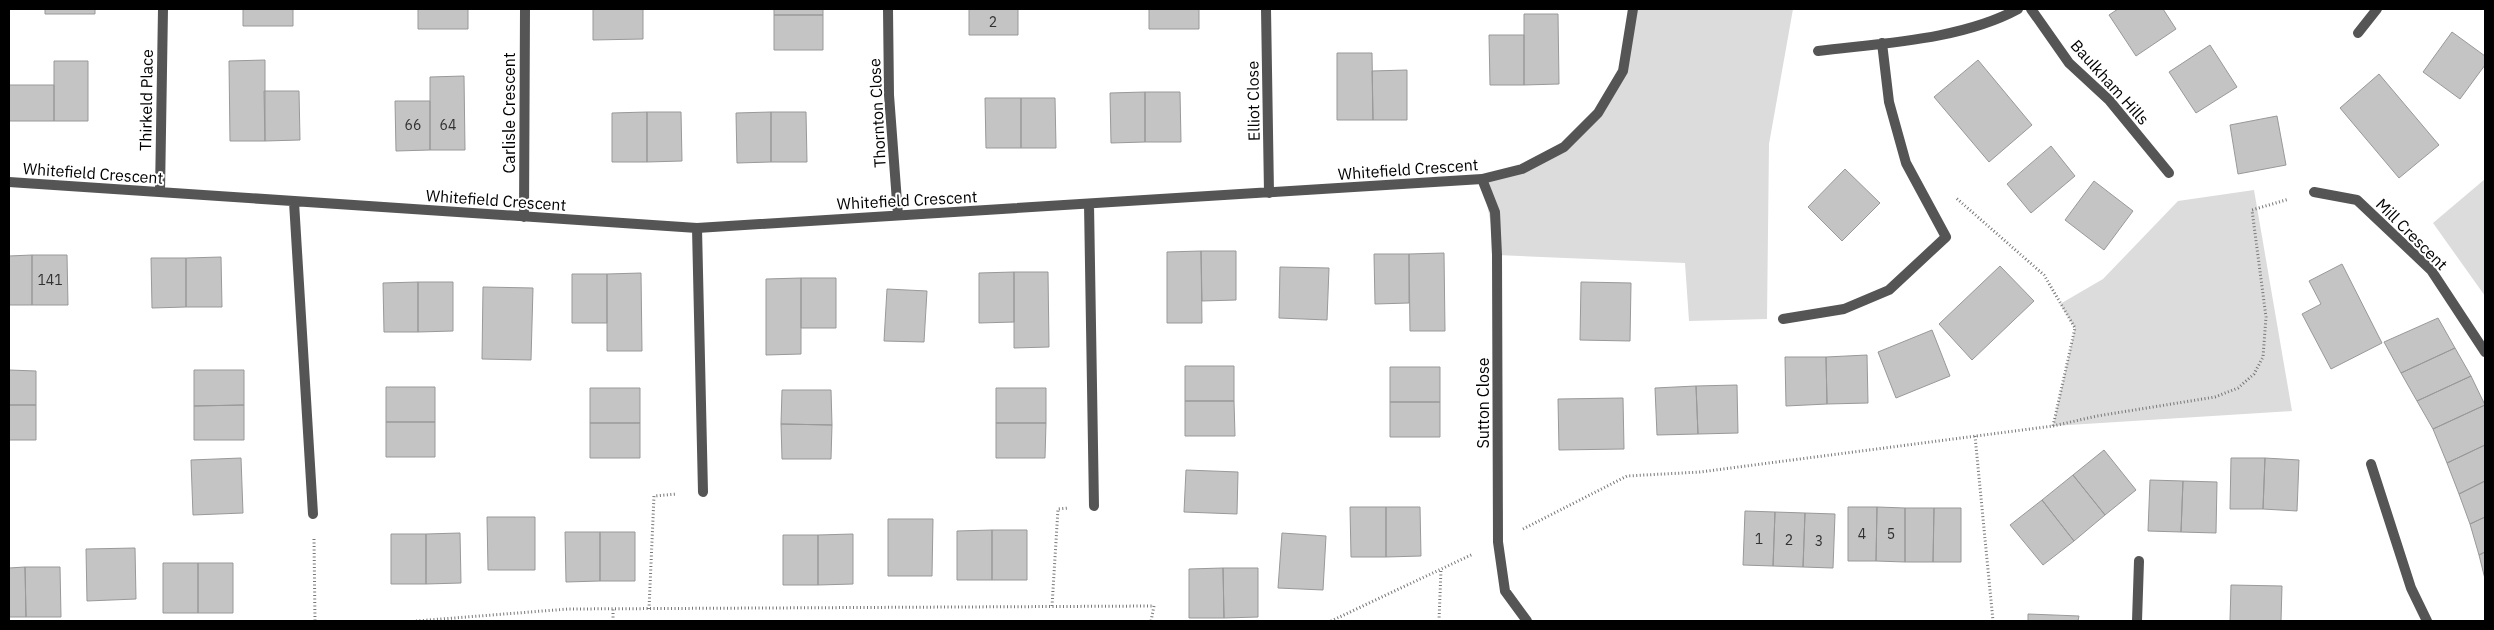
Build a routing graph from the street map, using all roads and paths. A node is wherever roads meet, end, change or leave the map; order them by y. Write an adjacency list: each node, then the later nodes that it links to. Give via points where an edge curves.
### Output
1 (162, 9): 15 (street, Thirkeld Place)
2 (525, 9): 22 (street, Carlisle Crescent)
3 (888, 9): 21 (street, Thornton Close, via 889,95)
4 (1266, 9): 17 (street, Elliot Close)
5 (1633, 9): 13 (street, Whitefield Crescent, via 1623,71 1598,112 1564,147 1522,169)
6 (2018, 9): 10 (street, via 1990,22 1928,37)
7 (2031, 9): 12 (street, Baulkham Hills, via 2069,63 2109,100)
8 (2377, 9): 9 (street)
9 (2358, 33)
10 (1882, 42): 11 (street); 24 (street, via 1889,102 1906,163 1946,237 1889,290 1844,310)
11 (1818, 51)
12 (2169, 173)
13 (1482, 179): 17 (street, Whitefield Crescent); 32 (street, Sutton Close, via 1495,212 1497,255)
14 (9, 182): 15 (street, Whitefield Crescent)
15 (160, 192): 19 (street, Whitefield Crescent)
16 (2314, 192): 25 (street, Mill Crescent, via 2357,200 2431,270); 26 (path, via 2252,210 2266,316 2263,357 2254,374 2238,388 2215,397)
17 (1269, 193): 20 (street, Whitefield Crescent)
18 (1952, 196): 26 (path, via 2044,275 2075,328)
19 (294, 202): 22 (street, Whitefield Crescent); 31 (street)
20 (1089, 204): 21 (street, Whitefield Crescent); 30 (street)
21 (898, 215): 23 (street, Whitefield Crescent)
22 (524, 217): 23 (street, Whitefield Crescent)
23 (697, 228): 29 (street)
24 (1783, 319)
25 (2485, 352)
26 (2053, 426): 27 (path)
27 (1975, 436): 32 (path, via 1700,472 1627,476); 45 (path)
28 (2371, 464): 47 (street, via 2411,588)
29 (703, 492): 37 (path, via 654,496)
30 (1094, 506): 35 (path, via 1058,509)
31 (313, 514): 38 (path)
32 (1498, 542): 34 (path); 44 (street, Sutton Close, via 1505,591)
33 (2139, 561): 46 (street)
34 (1441, 568): 42 (path); 43 (path)
35 (1052, 606): 37 (path); 41 (path, via 1154,606)
36 (613, 609): 37 (path); 39 (path, via 568,609); 40 (path)
37 (649, 609)
38 (316, 621)
39 (416, 621)
40 (613, 621)
41 (1151, 621)
42 (1331, 621)
43 (1439, 621)
44 (1527, 621)
45 (1993, 621)
46 (2137, 621)
47 (2427, 621)

